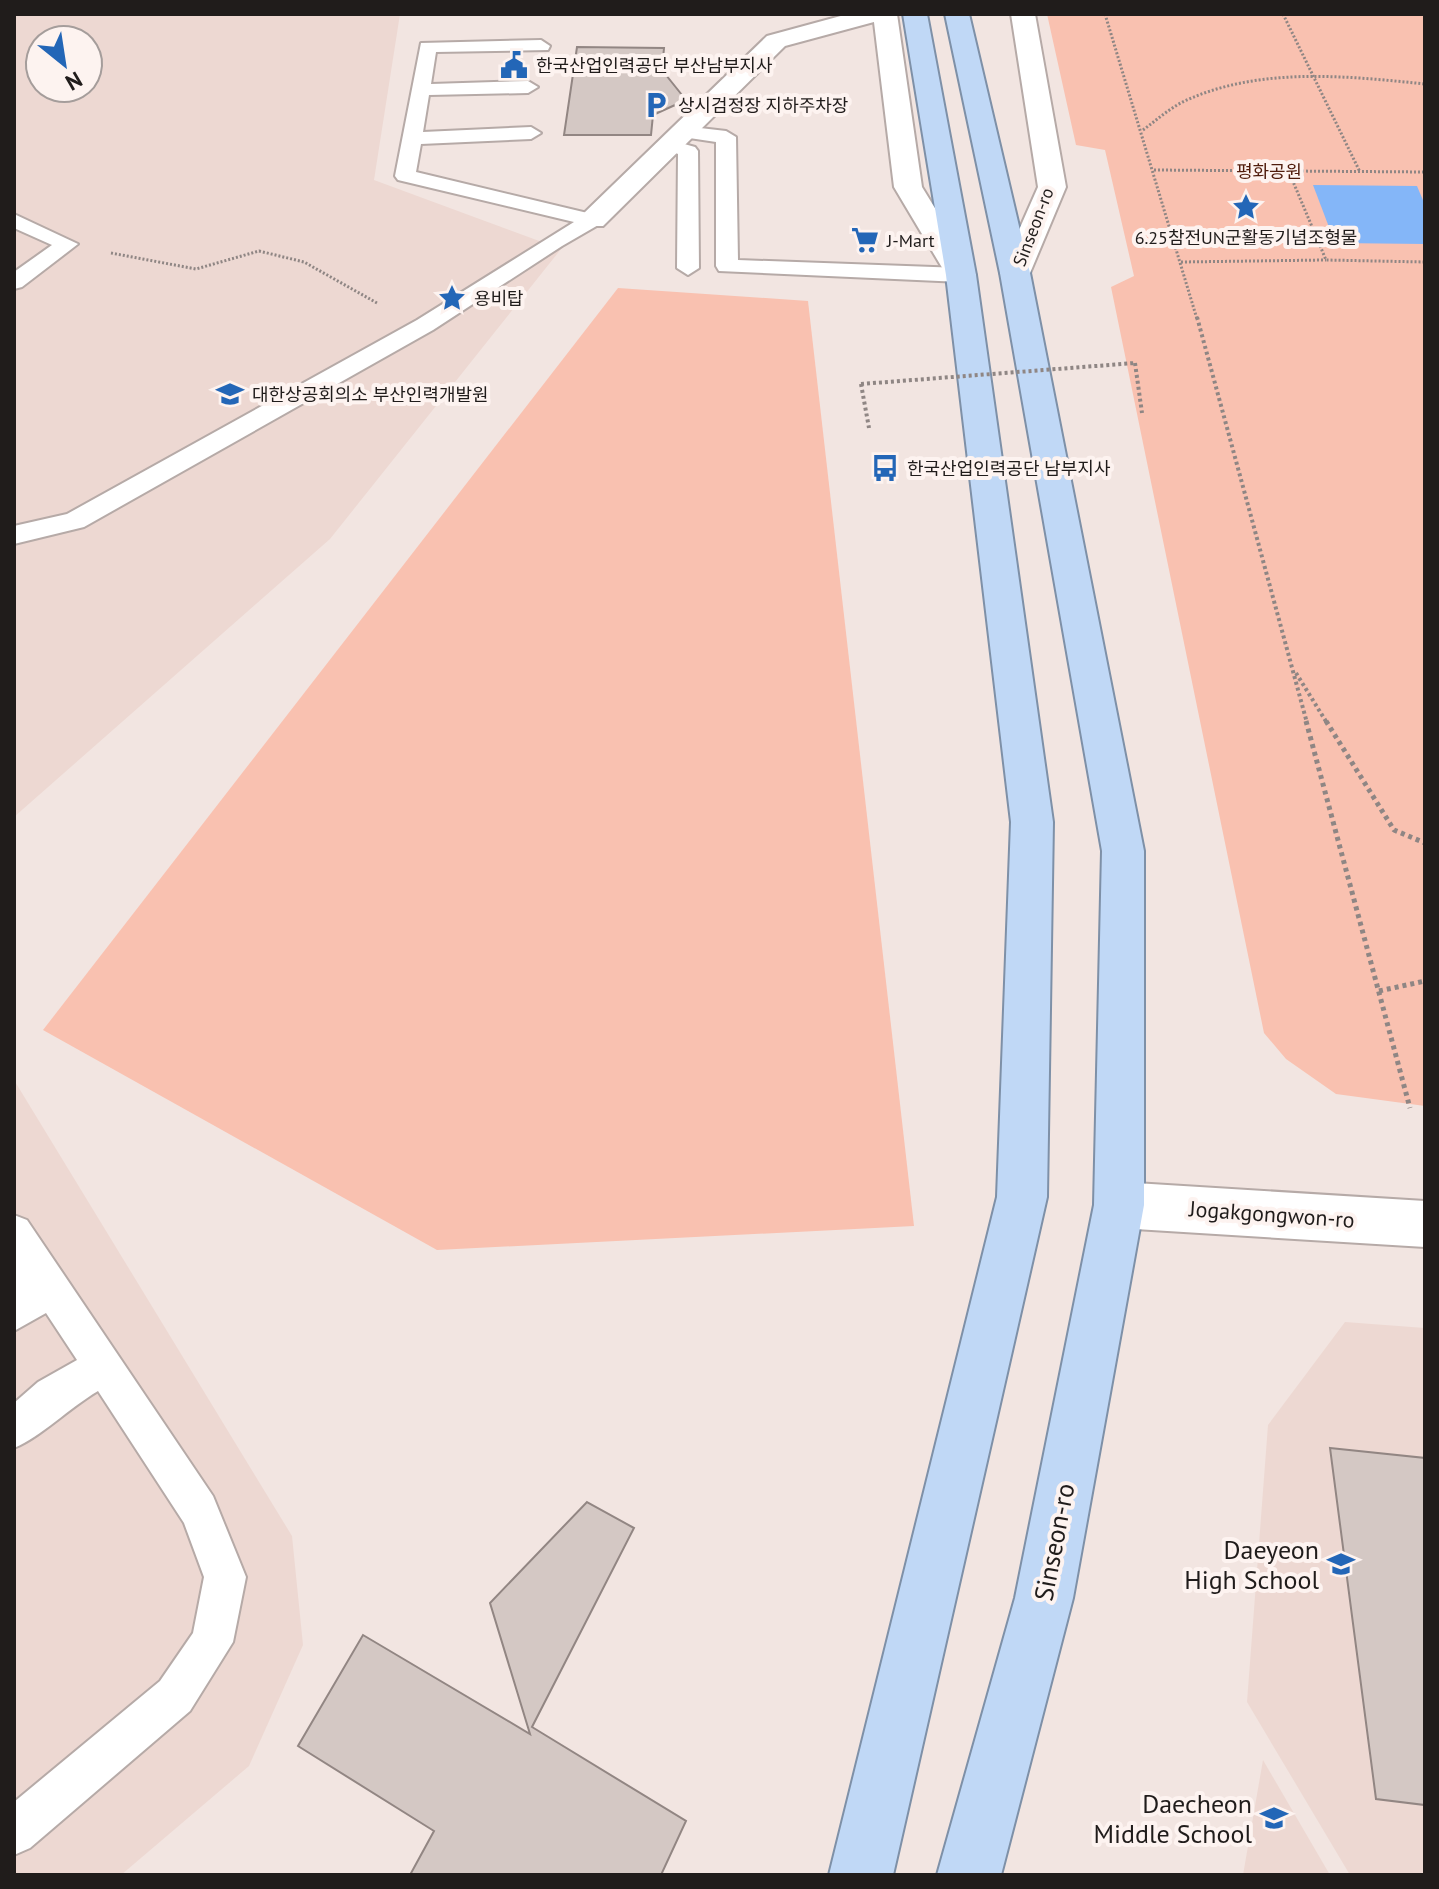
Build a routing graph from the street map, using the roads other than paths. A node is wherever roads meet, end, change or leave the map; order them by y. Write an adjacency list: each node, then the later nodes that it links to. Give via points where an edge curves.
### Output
1 (876, 14): 11 (main road, via 776,41)
2 (885, 14): 16 (main road, via 908,187)
3 (915, 14): 16 (highway)
4 (957, 14): 15 (highway, Sinseon-ro)
5 (1023, 14): 15 (main road, Sinseon-ro, via 1052,187)
6 (541, 46): 8 (lane, via 428,47)
7 (528, 87): 8 (lane)
8 (420, 90): 10 (lane)
9 (531, 133): 10 (lane)
10 (412, 138): 12 (lane, via 405,176)
11 (677, 139): 12 (main road); 14 (lane, via 688,151); 16 (lane, via 726,137 727,266)
12 (593, 220): 18 (lane, via 425,325 75,521)
13 (18, 226): 17 (lane, via 67,244)
14 (688, 268)
15 (1015, 273): 19 (highway, Sinseon-ro, via 1123,851)
16 (961, 275): 27 (highway, via 1032,822 1022,1197)
17 (14, 282)
18 (14, 535)
19 (1119, 1205): 20 (main road, Jogakgongwon-ro); 28 (highway, Sinseon-ro, via 1044,1598)
20 (1425, 1224)
21 (14, 1232): 22 (lane)
22 (32, 1282): 23 (lane); 24 (lane)
23 (14, 1313)
24 (101, 1368): 25 (lane, via 52,1396); 26 (lane, via 199,1510 225,1577 212,1642 175,1696)
25 (14, 1428)
26 (14, 1832)
27 (861, 1875)
28 (969, 1875)

